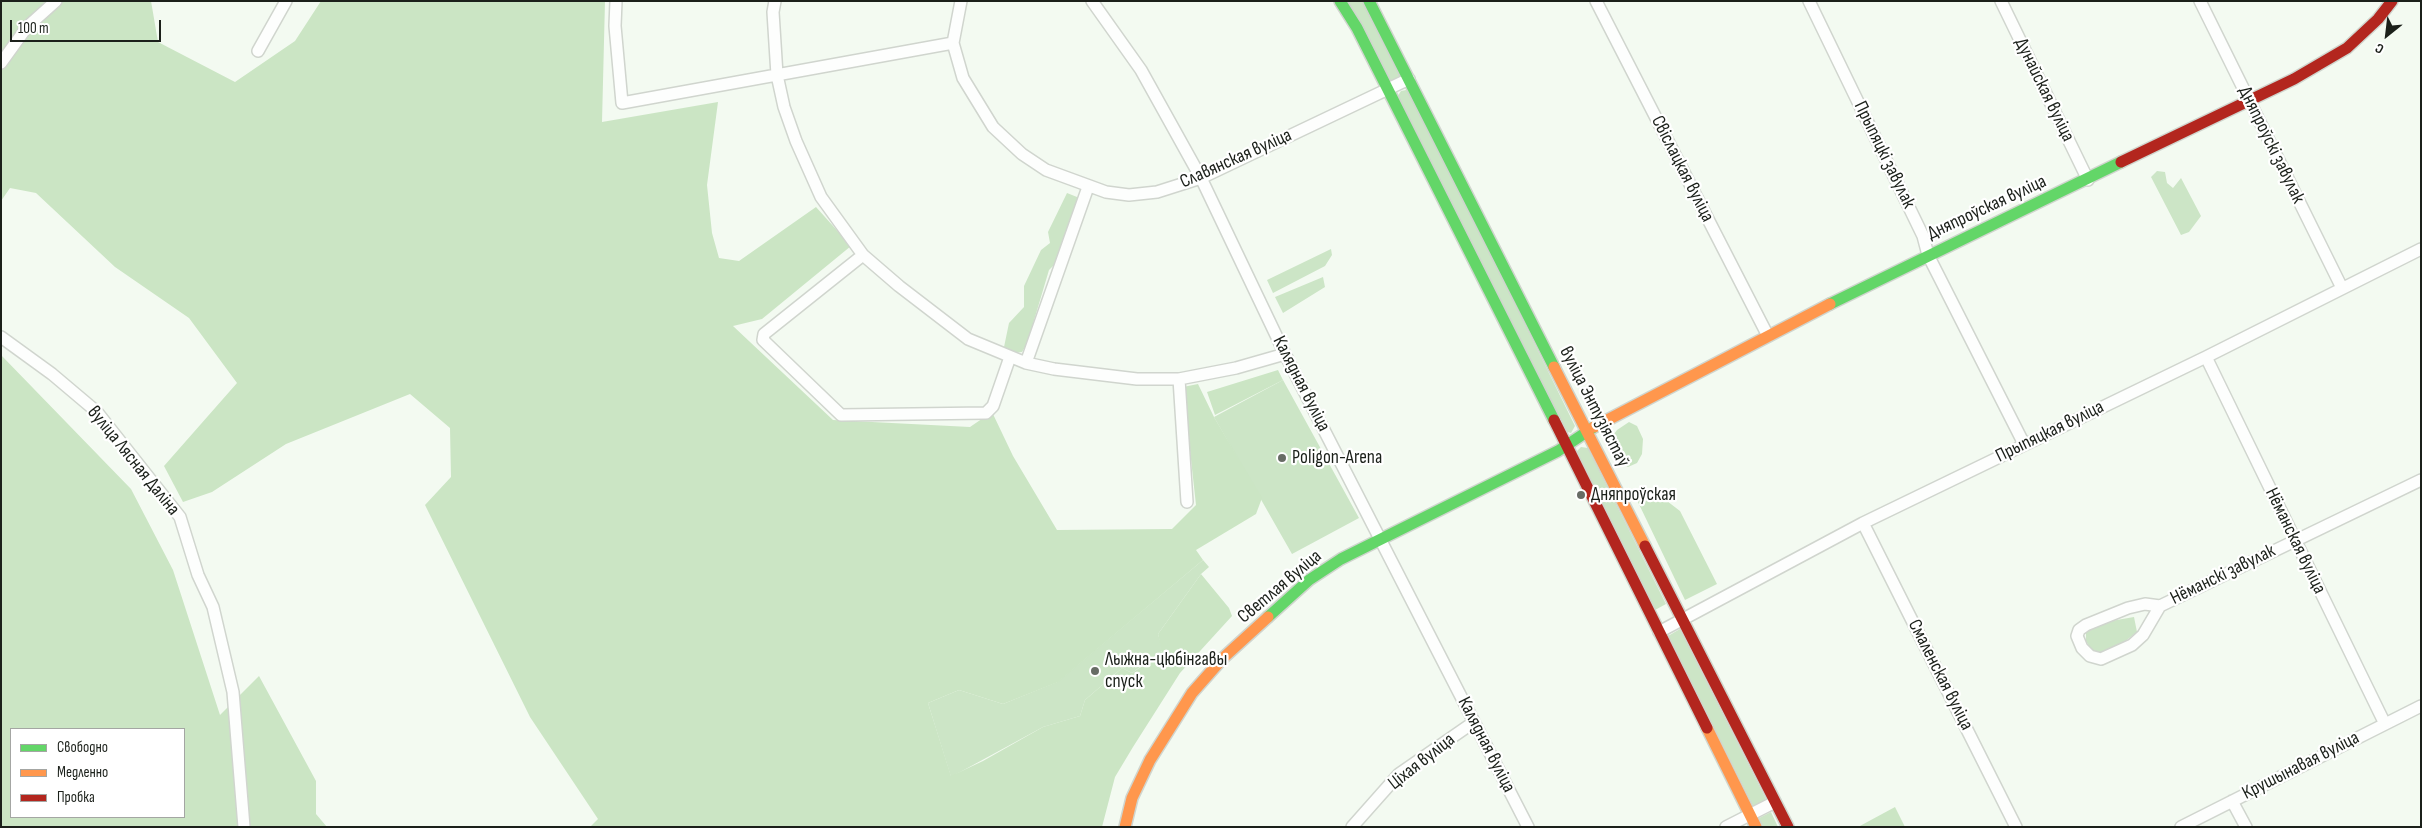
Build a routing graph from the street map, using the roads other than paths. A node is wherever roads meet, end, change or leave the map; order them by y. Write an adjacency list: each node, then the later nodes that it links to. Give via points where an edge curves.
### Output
1 (56, 1): 16 (street, via 27,27)
2 (286, 1): 15 (street)
3 (616, 1): 17 (street, via 622,103)
4 (775, 1): 17 (street)
5 (961, 1): 14 (street, Славянская вуліца)
6 (1092, 1): 21 (street, Калядная вуліца, via 1141,70)
7 (1340, 1): 19 (street, via 1357,28)
8 (1370, 1): 18 (street, вуліца Энтузіястаў)
9 (1596, 1): 28 (street, Свіслацкая вуліца)
10 (1809, 1): 26 (street, Прыпяцкі завулак, via 1923,236)
11 (2001, 1): 22 (street, Дунайская вуліца)
12 (2200, 1): 20 (street, Дняпроўскі завулак)
13 (2392, 1): 20 (street, Дняпроўская вуліца, via 2347,48 2294,79)
14 (953, 44): 17 (street); 23 (street, Славянская вуліца, via 963,78 993,127 1022,154 1046,170)
15 (258, 51)
16 (1, 63)
17 (777, 75): 25 (street, via 793,133 821,197)
18 (1409, 79): 19 (street, Славянская вуліца); 35 (street, вуліца Энтузіястаў)
19 (1386, 89): 21 (street, Славянская вуліца); 37 (street, via 1461,232)
20 (2249, 100): 22 (street, Дняпроўская вуліца); 27 (street, Дняпроўскі завулак)
21 (1201, 178): 23 (street, Славянская вуліца, via 1157,192 1128,195); 30 (street, Калядная вуліца)
22 (2088, 180): 26 (street, Дняпроўская вуліца)
23 (1088, 187): 33 (street)
24 (2421, 249): 27 (street, Прыпяцкая вуліца)
25 (863, 255): 31 (street, via 968,339); 31 (street, via 764,334 763,340 841,415 986,413 993,406)
26 (1928, 255): 28 (street, Дняпроўская вуліца); 36 (street, Прыпяцкі завулак)
27 (2342, 288): 32 (street, Прыпяцкая вуліца)
28 (1768, 336): 35 (street, Дняпроўская вуліца)
29 (1, 337): 52 (street, вуліца Лясная Даліна, via 97,412 180,517 198,574 213,607 233,692)
30 (1285, 354): 34 (street); 41 (street, Калядная вуліца)
31 (1010, 357): 33 (street)
32 (2206, 357): 36 (street, Прыпяцкая вуліца); 42 (street, Нёманская вуліца)
33 (1026, 362): 34 (street, via 1137,380)
34 (1179, 379): 39 (street)
35 (1586, 432): 37 (street, Дняпроўская вуліца); 44 (street, вуліца Энтузіястаў)
36 (2024, 444): 40 (street, Прыпяцкая вуліца)
37 (1566, 446): 41 (street, Светлая вуліца); 45 (street)
38 (2421, 480): 42 (street, Нёманскі завулак)
39 (1187, 502)
40 (1863, 523): 44 (street, Прыпяцкая вуліца); 59 (street, Смаленская вуліца)
41 (1381, 539): 47 (street, Калядная вуліца); 53 (street, Светлая вуліца, via 1309,580 1222,659 1192,693 1150,760 1132,798)
42 (2295, 540): 43 (street, Нёманскі завулак); 48 (street, Нёманская вуліца)
43 (2160, 606): 43 (street, Нёманскі завулак, via 2145,604 2128,608 2086,625 2077,636 2082,648 2090,656 2101,659 2132,644 2143,635)
44 (1682, 619): 45 (street, Прыпяцкая вуліца); 50 (street, вуліца Энтузіястаў)
45 (1659, 632): 51 (street)
46 (2421, 706): 48 (street, Крушынавая вуліца)
47 (1474, 722): 54 (street, Ціхая вуліца, via 1399,774); 55 (street, Калядная вуліца)
48 (2385, 724): 49 (street, Крушынавая вуліца)
49 (2232, 801): 60 (street, Крушынавая вуліца); 61 (street)
50 (1775, 802): 51 (street); 58 (street, вуліца Энтузіястаў)
51 (1750, 814): 56 (street); 57 (street)
52 (244, 827)
53 (1125, 827)
54 (1352, 827)
55 (1528, 827)
56 (1726, 827)
57 (1756, 827)
58 (1788, 827)
59 (2016, 827)
60 (2181, 827)
61 (2246, 827)

